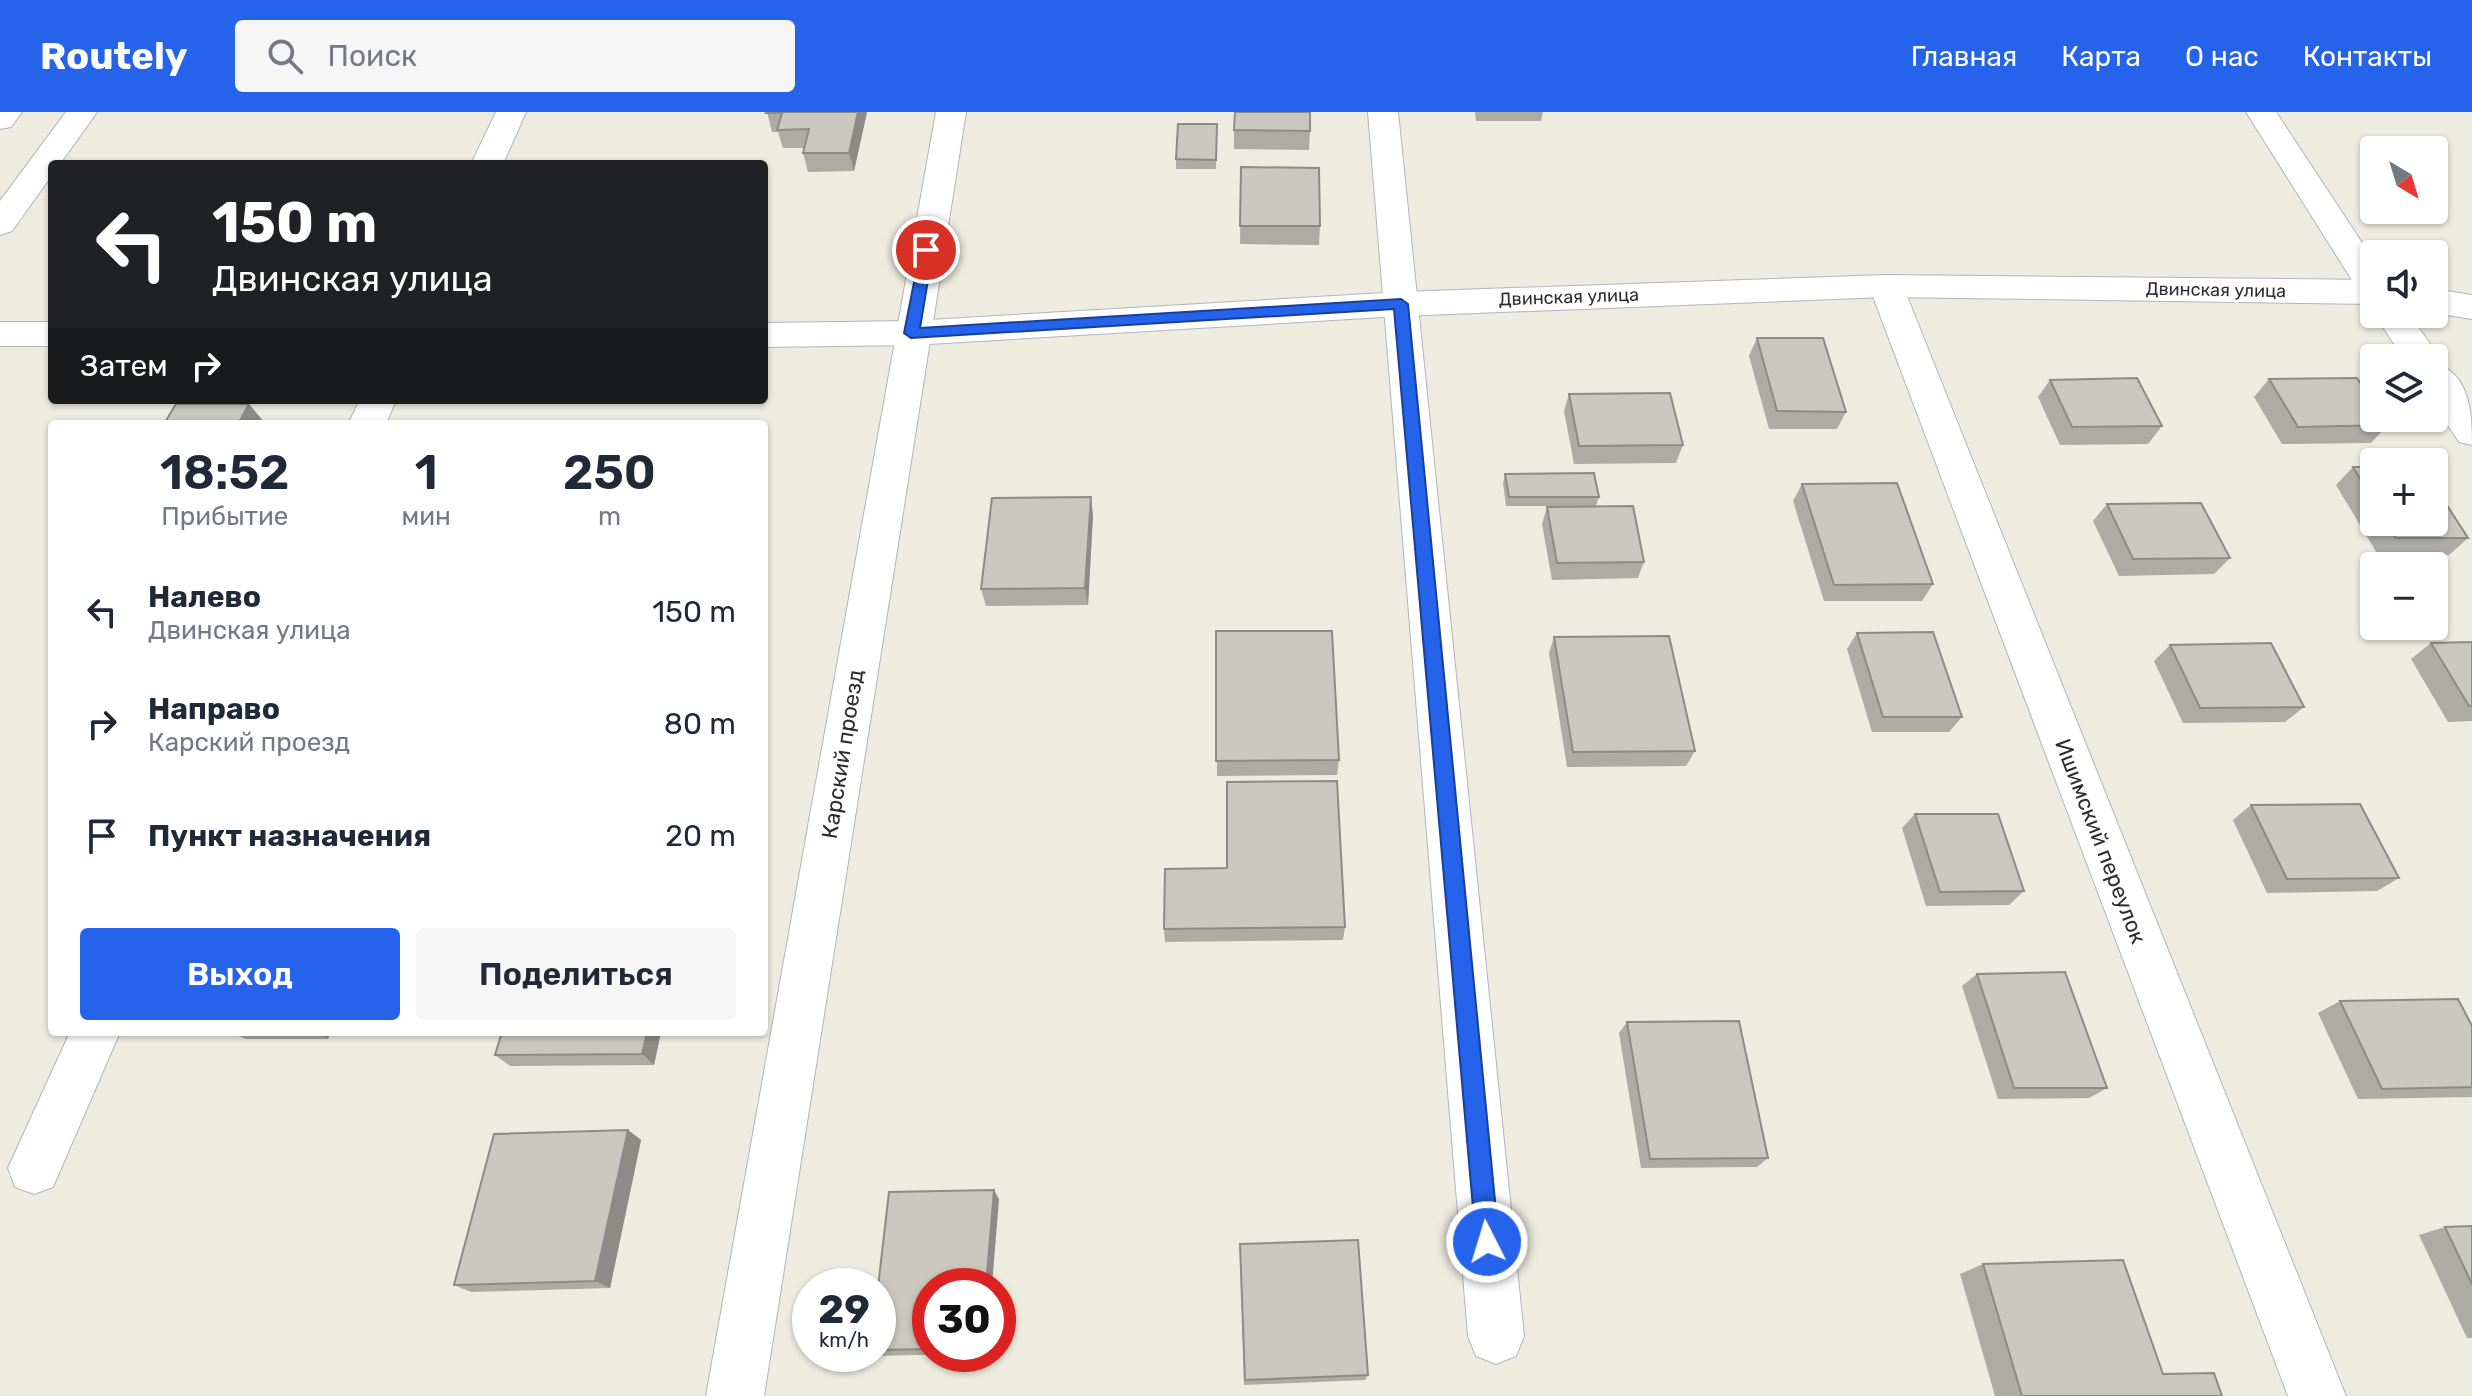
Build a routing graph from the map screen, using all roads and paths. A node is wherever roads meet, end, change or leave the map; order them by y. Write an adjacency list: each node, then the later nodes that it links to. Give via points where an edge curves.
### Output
1 (7, 112): 7 (street)
2 (82, 112): 9 (street)
3 (511, 112): 8 (street)
4 (951, 112): 16 (street, Карский проезд)
5 (1383, 112): 14 (street)
6 (2261, 112): 10 (street)
7 (0, 120)
8 (489, 160)
9 (0, 224)
10 (2360, 268)
11 (1886, 286): 12 (street, Двинская улица); 14 (street, Двинская улица); 26 (street, Ишимский переулок)
12 (2360, 290)
13 (2448, 303): 15 (street)
14 (1401, 304): 16 (street, Двинская улица); 24 (street)
15 (2472, 307)
16 (911, 333): 19 (street, Двинская улица); 25 (street, Карский проезд)
17 (0, 334): 18 (street)
18 (48, 334)
19 (768, 335)
20 (2448, 397): 21 (street)
21 (2472, 432)
22 (93, 1036): 23 (street)
23 (34, 1168)
24 (1496, 1336)
25 (735, 1396)
26 (2317, 1396)

